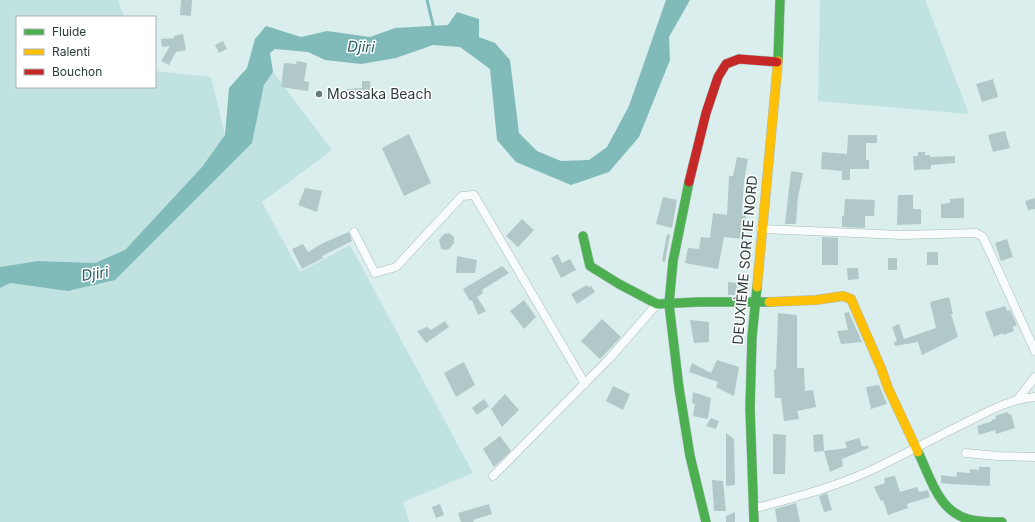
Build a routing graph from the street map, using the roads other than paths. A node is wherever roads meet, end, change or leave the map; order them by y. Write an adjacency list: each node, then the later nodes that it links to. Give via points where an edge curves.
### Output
1 (780, 0): 2 (street, DEUXIÈME SORTIE NORD)
2 (777, 62): 3 (street, DEUXIÈME SORTIE NORD); 8 (street, via 740,59 726,64 718,77 686,195)
3 (761, 228): 6 (street, DEUXIÈME SORTIE NORD); 9 (street, via 902,235 976,233 983,237)
4 (354, 232): 11 (street, via 375,272 396,267 462,196 474,195)
5 (583, 236): 7 (street, via 590,266)
6 (755, 303): 8 (street); 14 (street, via 843,296 851,298); 18 (street, DEUXIÈME SORTIE NORD, via 750,408)
7 (657, 304): 8 (street); 11 (street)
8 (669, 304): 19 (street, via 690,456)
9 (1035, 351)
10 (1035, 377): 13 (street)
11 (585, 384): 17 (street)
12 (1035, 397): 13 (street)
13 (1018, 399): 14 (street)
14 (916, 448): 18 (street, via 840,483); 21 (street, via 946,508 964,518)
15 (966, 453): 16 (street)
16 (1035, 457)
17 (493, 476)
18 (753, 509): 20 (street, DEUXIÈME SORTIE NORD)
19 (706, 522)
20 (754, 522)
21 (1002, 522)

